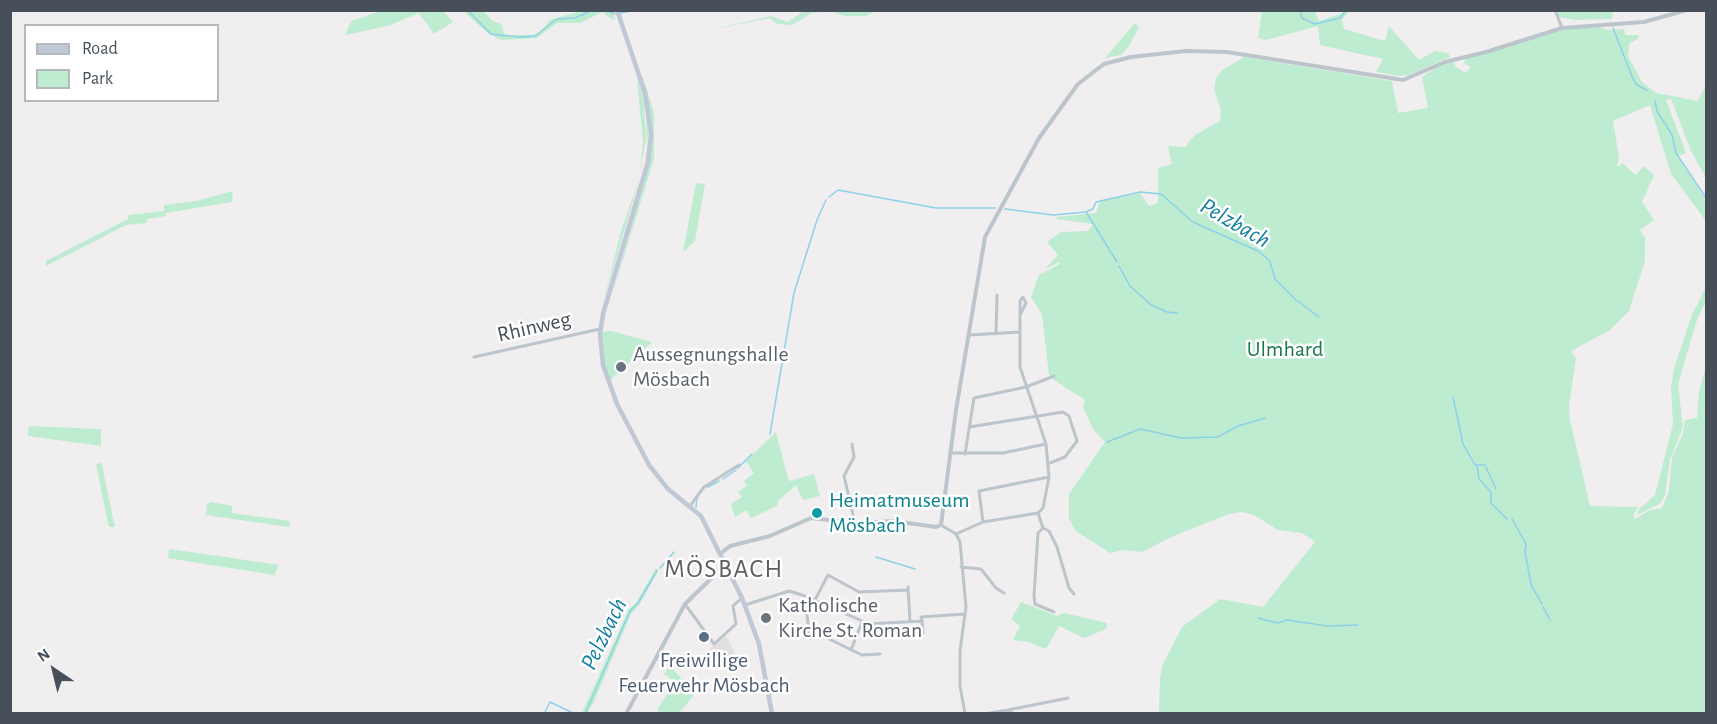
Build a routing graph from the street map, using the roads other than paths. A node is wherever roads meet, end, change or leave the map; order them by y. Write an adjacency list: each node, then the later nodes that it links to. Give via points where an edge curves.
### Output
1 (1555, 10): 4 (street)
2 (1687, 10): 4 (street, via 1651,21)
3 (618, 14): 7 (main road, via 645,93 650,148)
4 (1562, 28): 10 (street, via 1435,66 1403,80 1227,52 1186,51 1104,64 1078,84 1039,138 987,232)
5 (997, 295): 9 (street)
6 (1020, 315): 6 (street, via 1020,302 1023,297 1026,303); 8 (street)
7 (600, 329): 11 (street, Rhinweg); 23 (main road, via 601,354 611,390 649,465 664,485)
8 (1020, 332): 9 (street); 13 (street, via 1020,367)
9 (996, 334): 10 (street)
10 (969, 335): 18 (street)
11 (474, 357)
12 (1054, 376): 13 (street)
13 (1026, 387): 14 (street); 15 (street, via 974,399)
14 (1039, 416): 15 (street); 17 (street); 20 (street, via 1069,416 1077,436 1068,454)
15 (969, 427): 19 (street)
16 (852, 444): 26 (street, via 854,457 844,476)
17 (1046, 444): 19 (street, via 1016,452); 20 (street)
18 (950, 452): 19 (street); 27 (street)
19 (966, 454)
20 (1050, 463): 22 (street)
21 (739, 465): 23 (street, via 704,487)
22 (1049, 477): 24 (street, via 1043,508); 25 (street, via 979,492)
23 (690, 506): 30 (main road, via 704,521)
24 (1038, 513): 25 (street); 28 (street)
25 (983, 522): 29 (street)
26 (855, 523): 27 (street); 30 (street, via 804,519 770,536 730,546)
27 (941, 525): 29 (street)
28 (1043, 528): 34 (street, via 1057,547 1068,588); 39 (street, via 1038,533 1035,604)
29 (956, 534): 32 (street)
30 (719, 555): 31 (main road)
31 (725, 566): 35 (main road); 37 (street)
32 (961, 567): 33 (street, via 981,569); 40 (street)
33 (1004, 593)
34 (1074, 594)
35 (742, 598): 37 (street, via 732,606 736,624 714,644); 38 (main road)
36 (816, 600): 38 (street, via 797,592 782,592); 41 (street, via 828,575 859,592 908,589); 43 (street); 45 (street, via 806,619 810,638 825,637)
37 (685, 604): 49 (street)
38 (745, 605): 50 (main road, via 759,644)
39 (1054, 612)
40 (965, 614): 42 (street, via 921,617); 51 (street, via 960,686)
41 (910, 621): 42 (street); 43 (street)
42 (922, 621): 44 (street)
43 (862, 622): 45 (street)
44 (923, 633)
45 (851, 650): 46 (street, via 862,655)
46 (880, 654)
47 (1068, 698): 48 (street)
48 (1008, 710): 52 (street); 53 (street)
49 (626, 714)
50 (772, 714)
51 (965, 714)
52 (984, 714)
53 (1013, 714)

